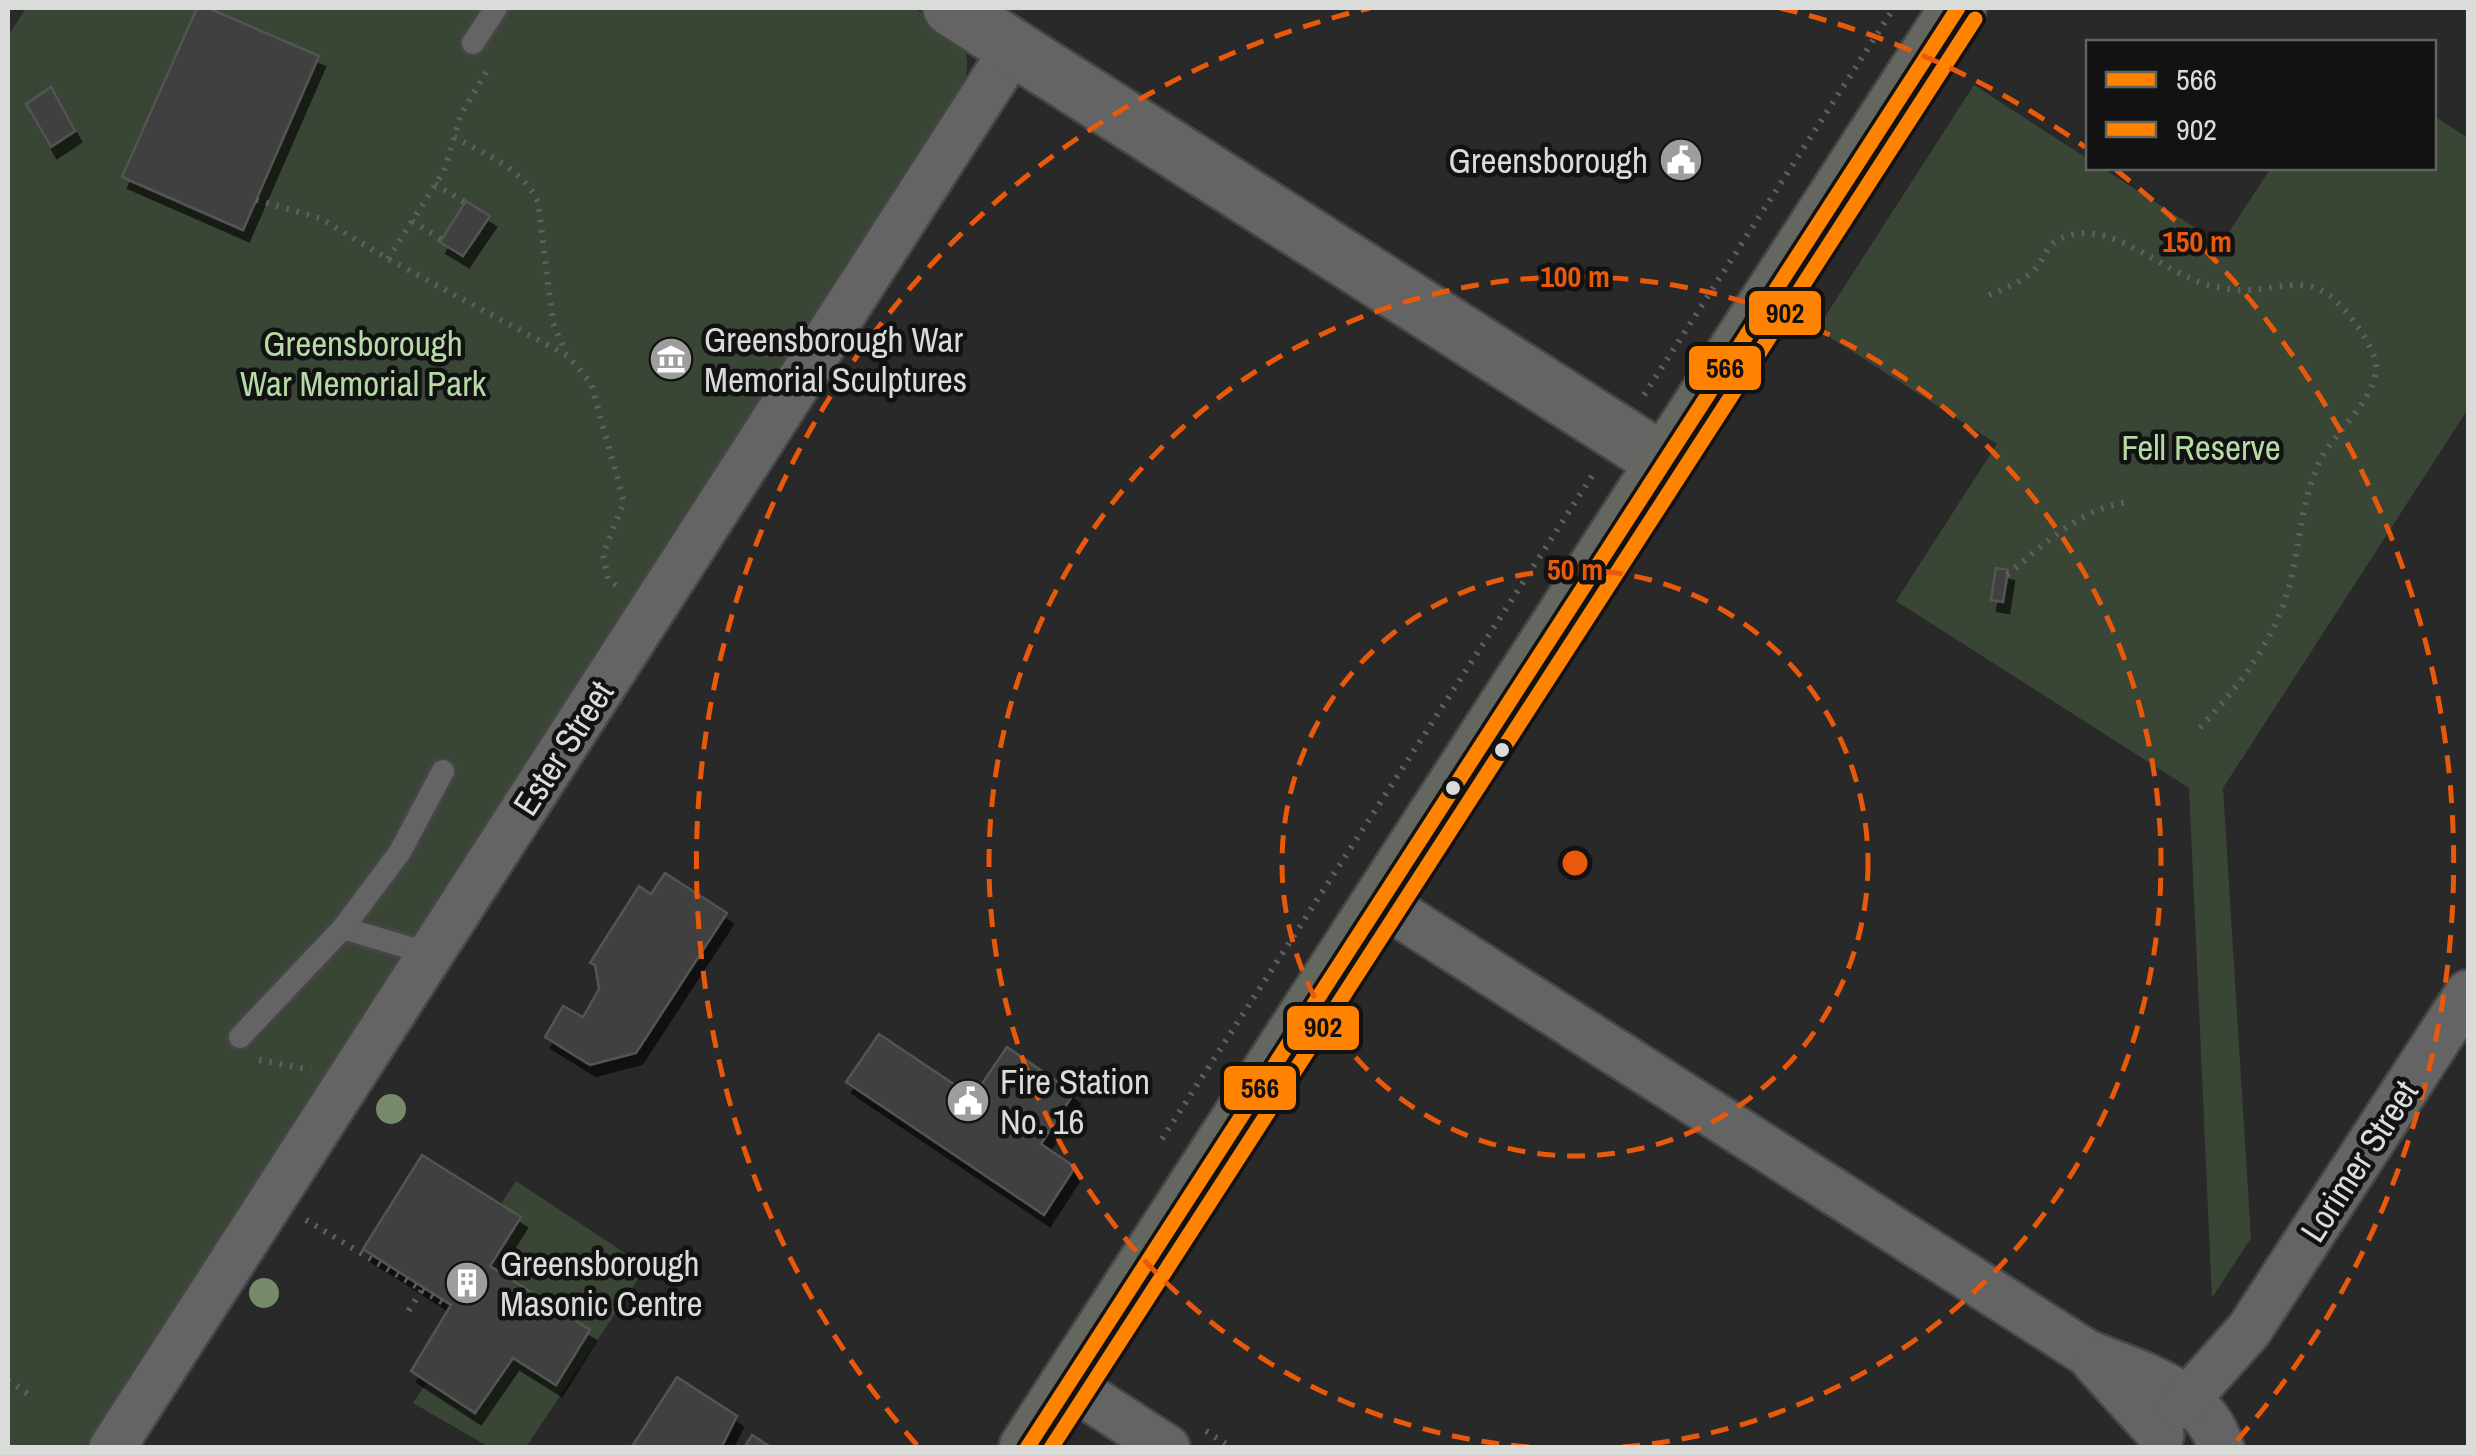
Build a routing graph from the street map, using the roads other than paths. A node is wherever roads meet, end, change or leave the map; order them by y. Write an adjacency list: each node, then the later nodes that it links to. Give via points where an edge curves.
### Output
1 (496, 8): 4 (lane)
2 (951, 8): 5 (street)
3 (1958, 8): 6 (main road)
4 (473, 43)
5 (1014, 48): 6 (street); 10 (street, Ester Street)
6 (1664, 462): 8 (main road)
7 (442, 771): 9 (lane, via 400,852)
8 (1380, 902): 13 (main road); 14 (street)
9 (343, 928): 10 (lane); 12 (lane)
10 (430, 954): 15 (street, Ester Street)
11 (2468, 993): 14 (street, Lorimer Street)
12 (240, 1037)
13 (1068, 1384): 16 (main road); 17 (street)
14 (2189, 1425)
15 (112, 1448)
16 (1027, 1448)
17 (1168, 1448)

